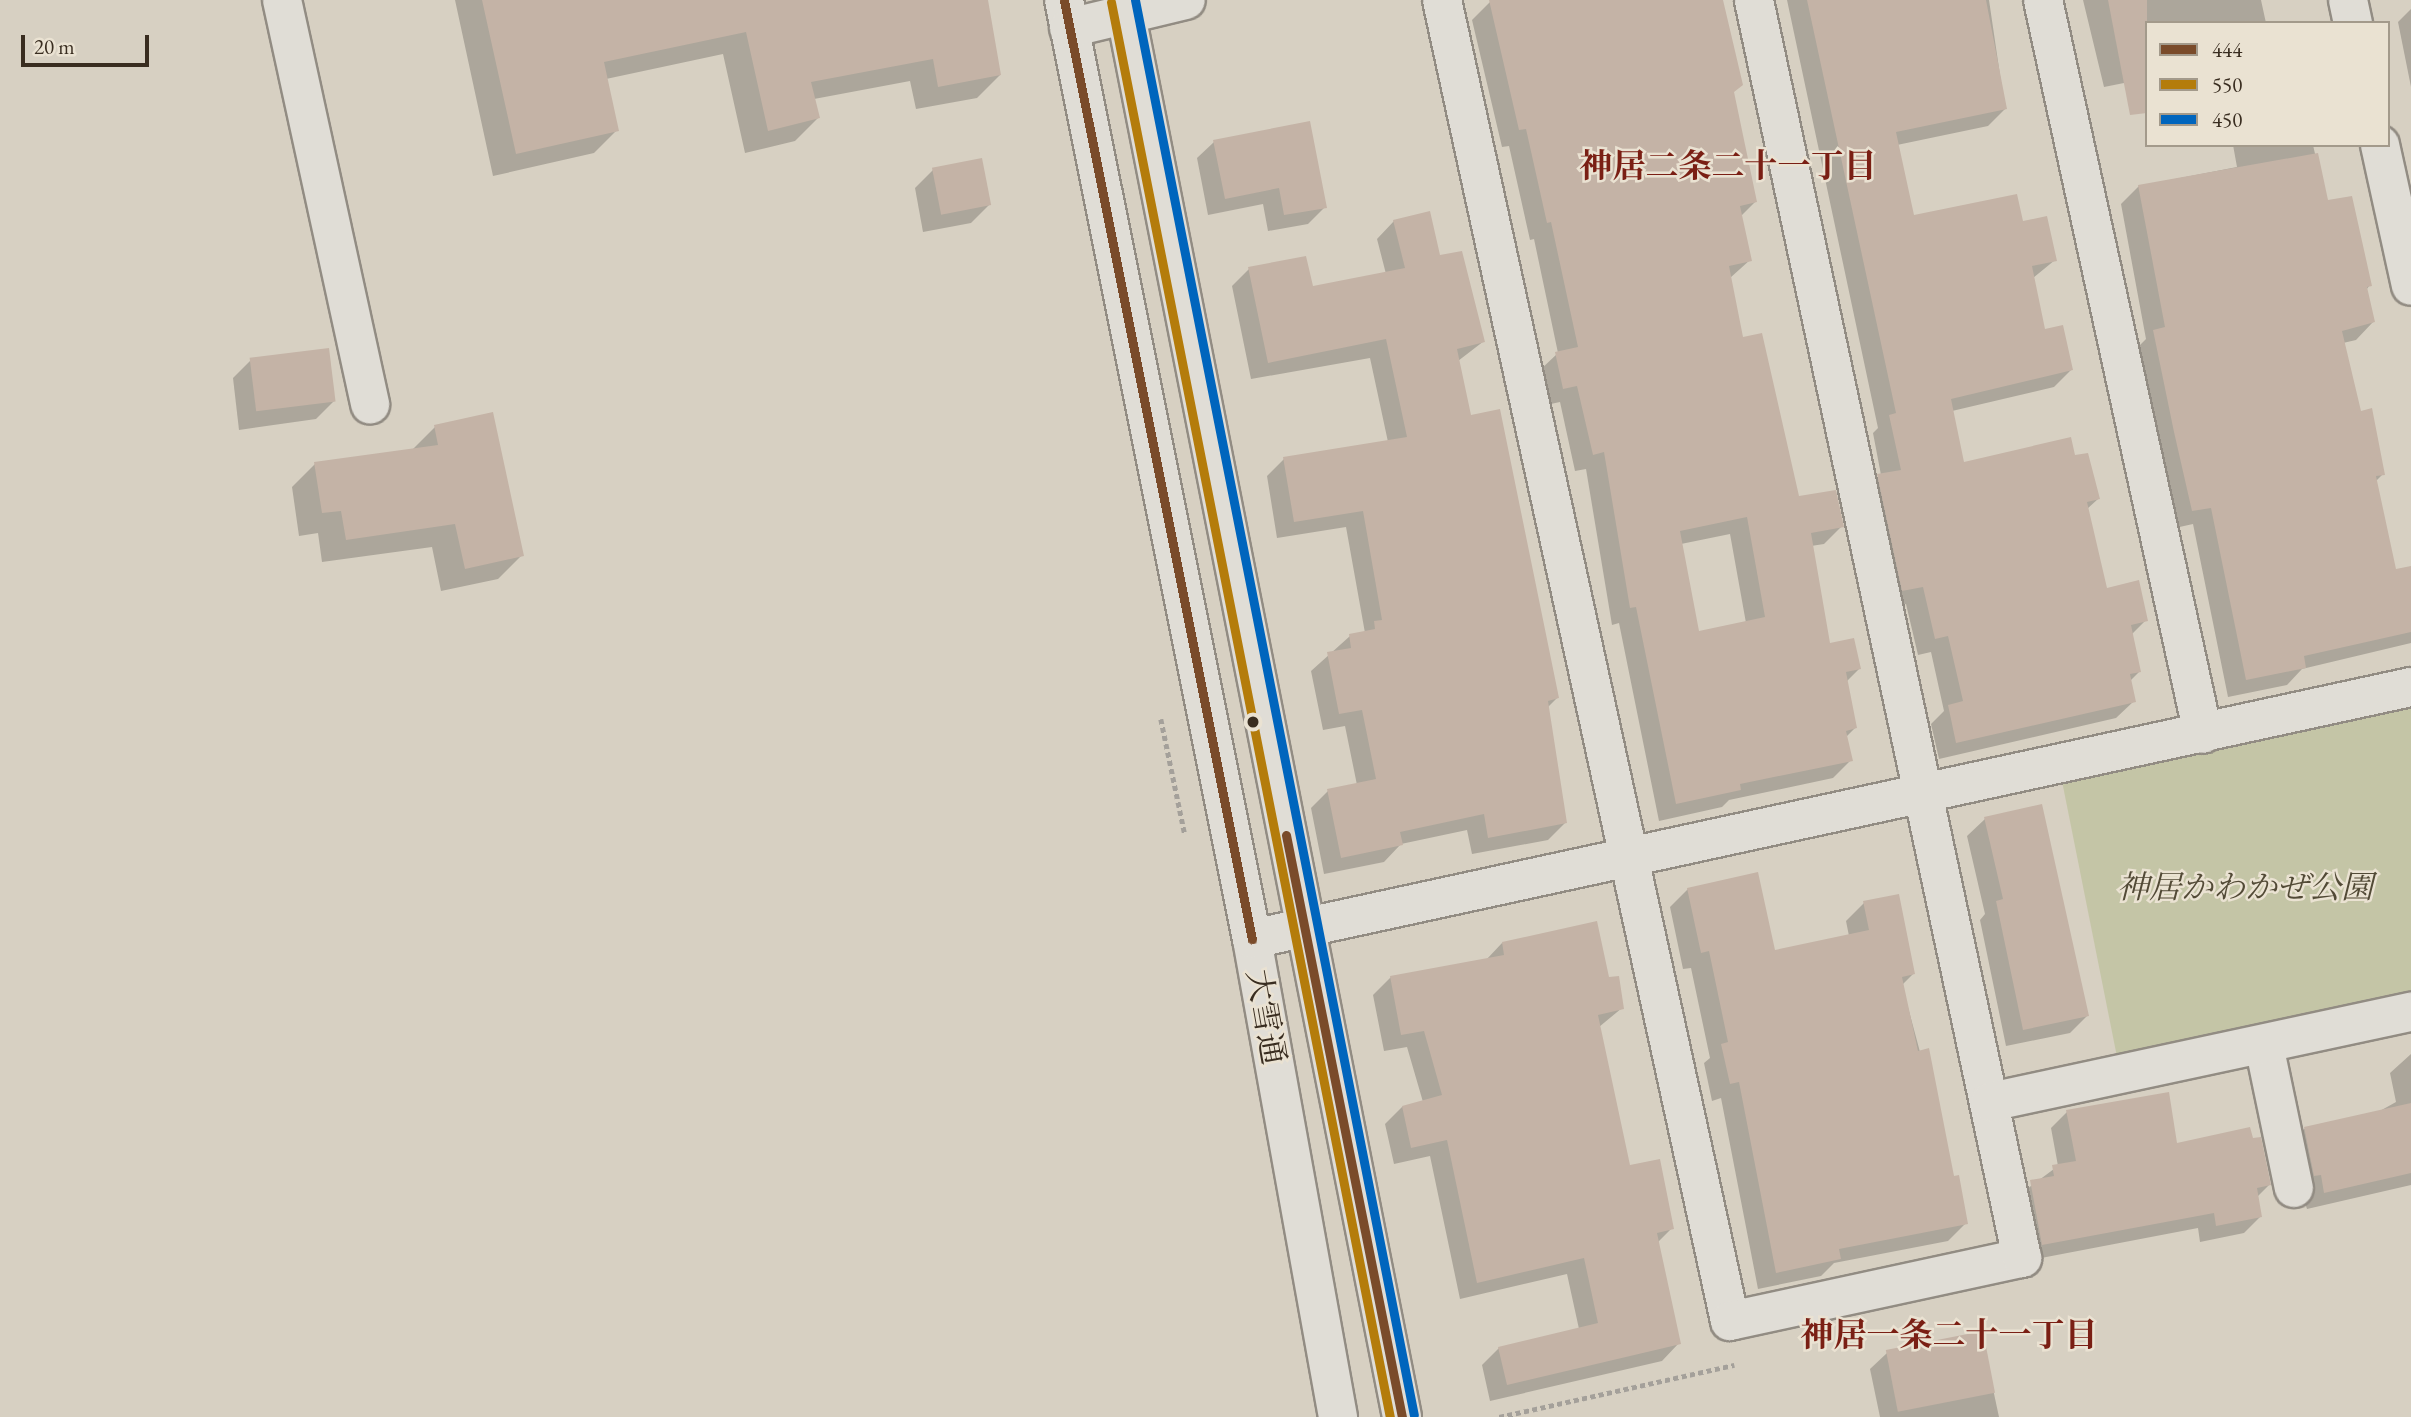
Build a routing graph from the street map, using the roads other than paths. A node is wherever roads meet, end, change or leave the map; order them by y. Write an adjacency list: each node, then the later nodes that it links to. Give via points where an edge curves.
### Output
1 (282, 0): 12 (street)
2 (1186, 0): 7 (street)
3 (1442, 0): 16 (street)
4 (1754, 0): 15 (street)
5 (2043, 0): 14 (street)
6 (2348, 0): 9 (street)
7 (1124, 8): 8 (street); 17 (street, 大雪通)
8 (1067, 14): 18 (street, 大雪通)
9 (2353, 21)
10 (2380, 147): 11 (street)
11 (2411, 286)
12 (370, 405)
13 (2411, 687): 14 (street)
14 (2203, 734): 15 (street)
15 (1924, 792): 16 (street); 21 (street)
16 (1626, 860): 17 (street); 21 (street, via 1730,1321 2022,1258)
17 (1307, 930): 18 (street); 24 (street, 大雪通)
18 (1252, 939): 23 (street, 大雪通)
19 (2411, 1012): 20 (street)
20 (2264, 1045): 21 (street); 22 (street)
21 (1990, 1102)
22 (2294, 1188)
23 (1338, 1417)
24 (1402, 1417)

